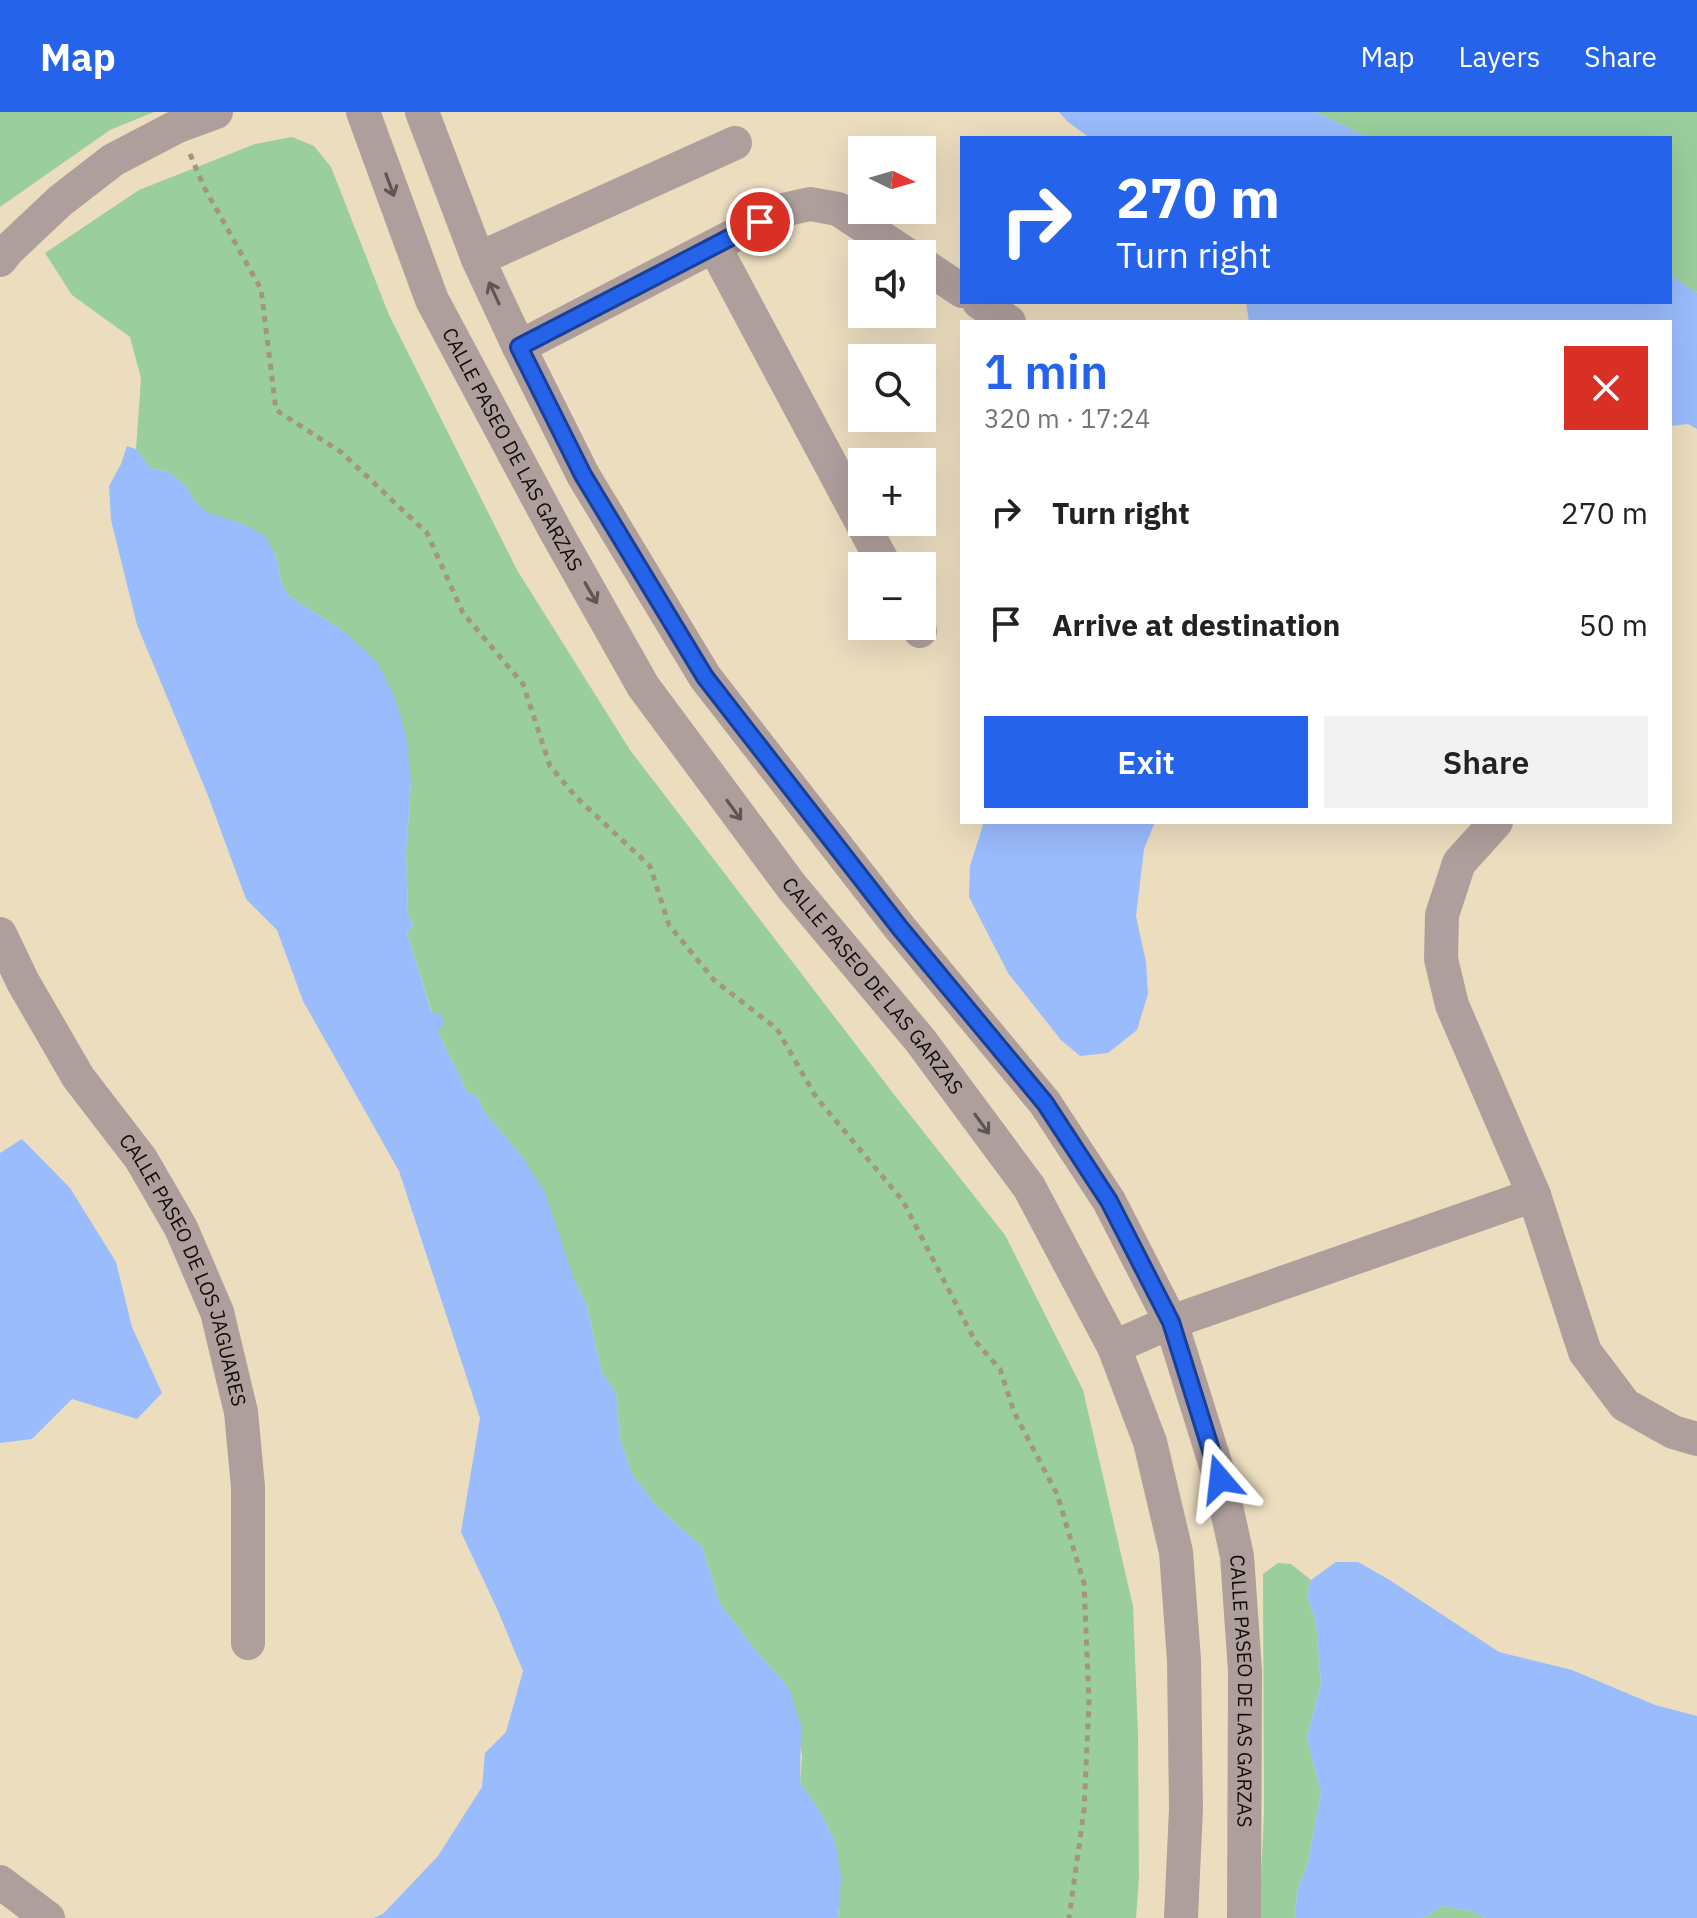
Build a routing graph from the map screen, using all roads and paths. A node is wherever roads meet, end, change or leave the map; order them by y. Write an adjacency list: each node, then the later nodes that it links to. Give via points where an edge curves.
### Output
1 (216, 112): 4 (street)
2 (363, 112): 20 (street, CALLE PASEO DE LAS GARZAS, one-way to 20, via 432,300 643,686 792,887 920,1040 1029,1187)
3 (422, 112): 8 (street, CALLE PASEO DE LAS GARZAS)
4 (178, 126): 9 (street, via 113,160 60,201); 25 (path, via 204,187 261,289 276,410 341,452 427,533 463,613 523,684 550,766 650,866 669,925 714,980 777,1029 816,1097 903,1201 975,1341 1000,1369 1014,1412 1057,1494 1084,1583 1089,1702 1084,1810)
5 (735, 143): 8 (street)
6 (885, 240): 7 (street, via 838,209 810,204 783,210)
7 (714, 246): 14 (street); 15 (street)
8 (478, 259): 14 (street, CALLE PASEO DE LAS GARZAS, one-way to 8)
9 (0, 260)
10 (936, 273): 11 (street)
11 (960, 290)
12 (982, 304): 13 (street)
13 (1006, 320)
14 (519, 347): 19 (street, CALLE PASEO DE LAS GARZAS, via 583,475 705,677 900,928 1045,1103 1109,1201)
15 (878, 552)
16 (1494, 824): 18 (street, via 1459,863 1442,915 1441,959 1452,1005)
17 (0, 934): 22 (street, CALLE PASEO DE LOS JAGUARES, via 78,1077 141,1159 181,1228 217,1312 241,1412 248,1487)
18 (1534, 1195): 19 (street); 21 (street, via 1585,1352 1625,1405)
19 (1171, 1322): 20 (street); 27 (street, CALLE PASEO DE LAS GARZAS, via 1220,1479 1237,1556 1245,1671)
20 (1114, 1347): 26 (street, CALLE PASEO DE LAS GARZAS, via 1150,1442 1176,1552 1186,1793)
21 (1697, 1439)
22 (248, 1643)
23 (0, 1882): 24 (street)
24 (48, 1918)
25 (1069, 1918)
26 (1181, 1918)
27 (1244, 1918)

